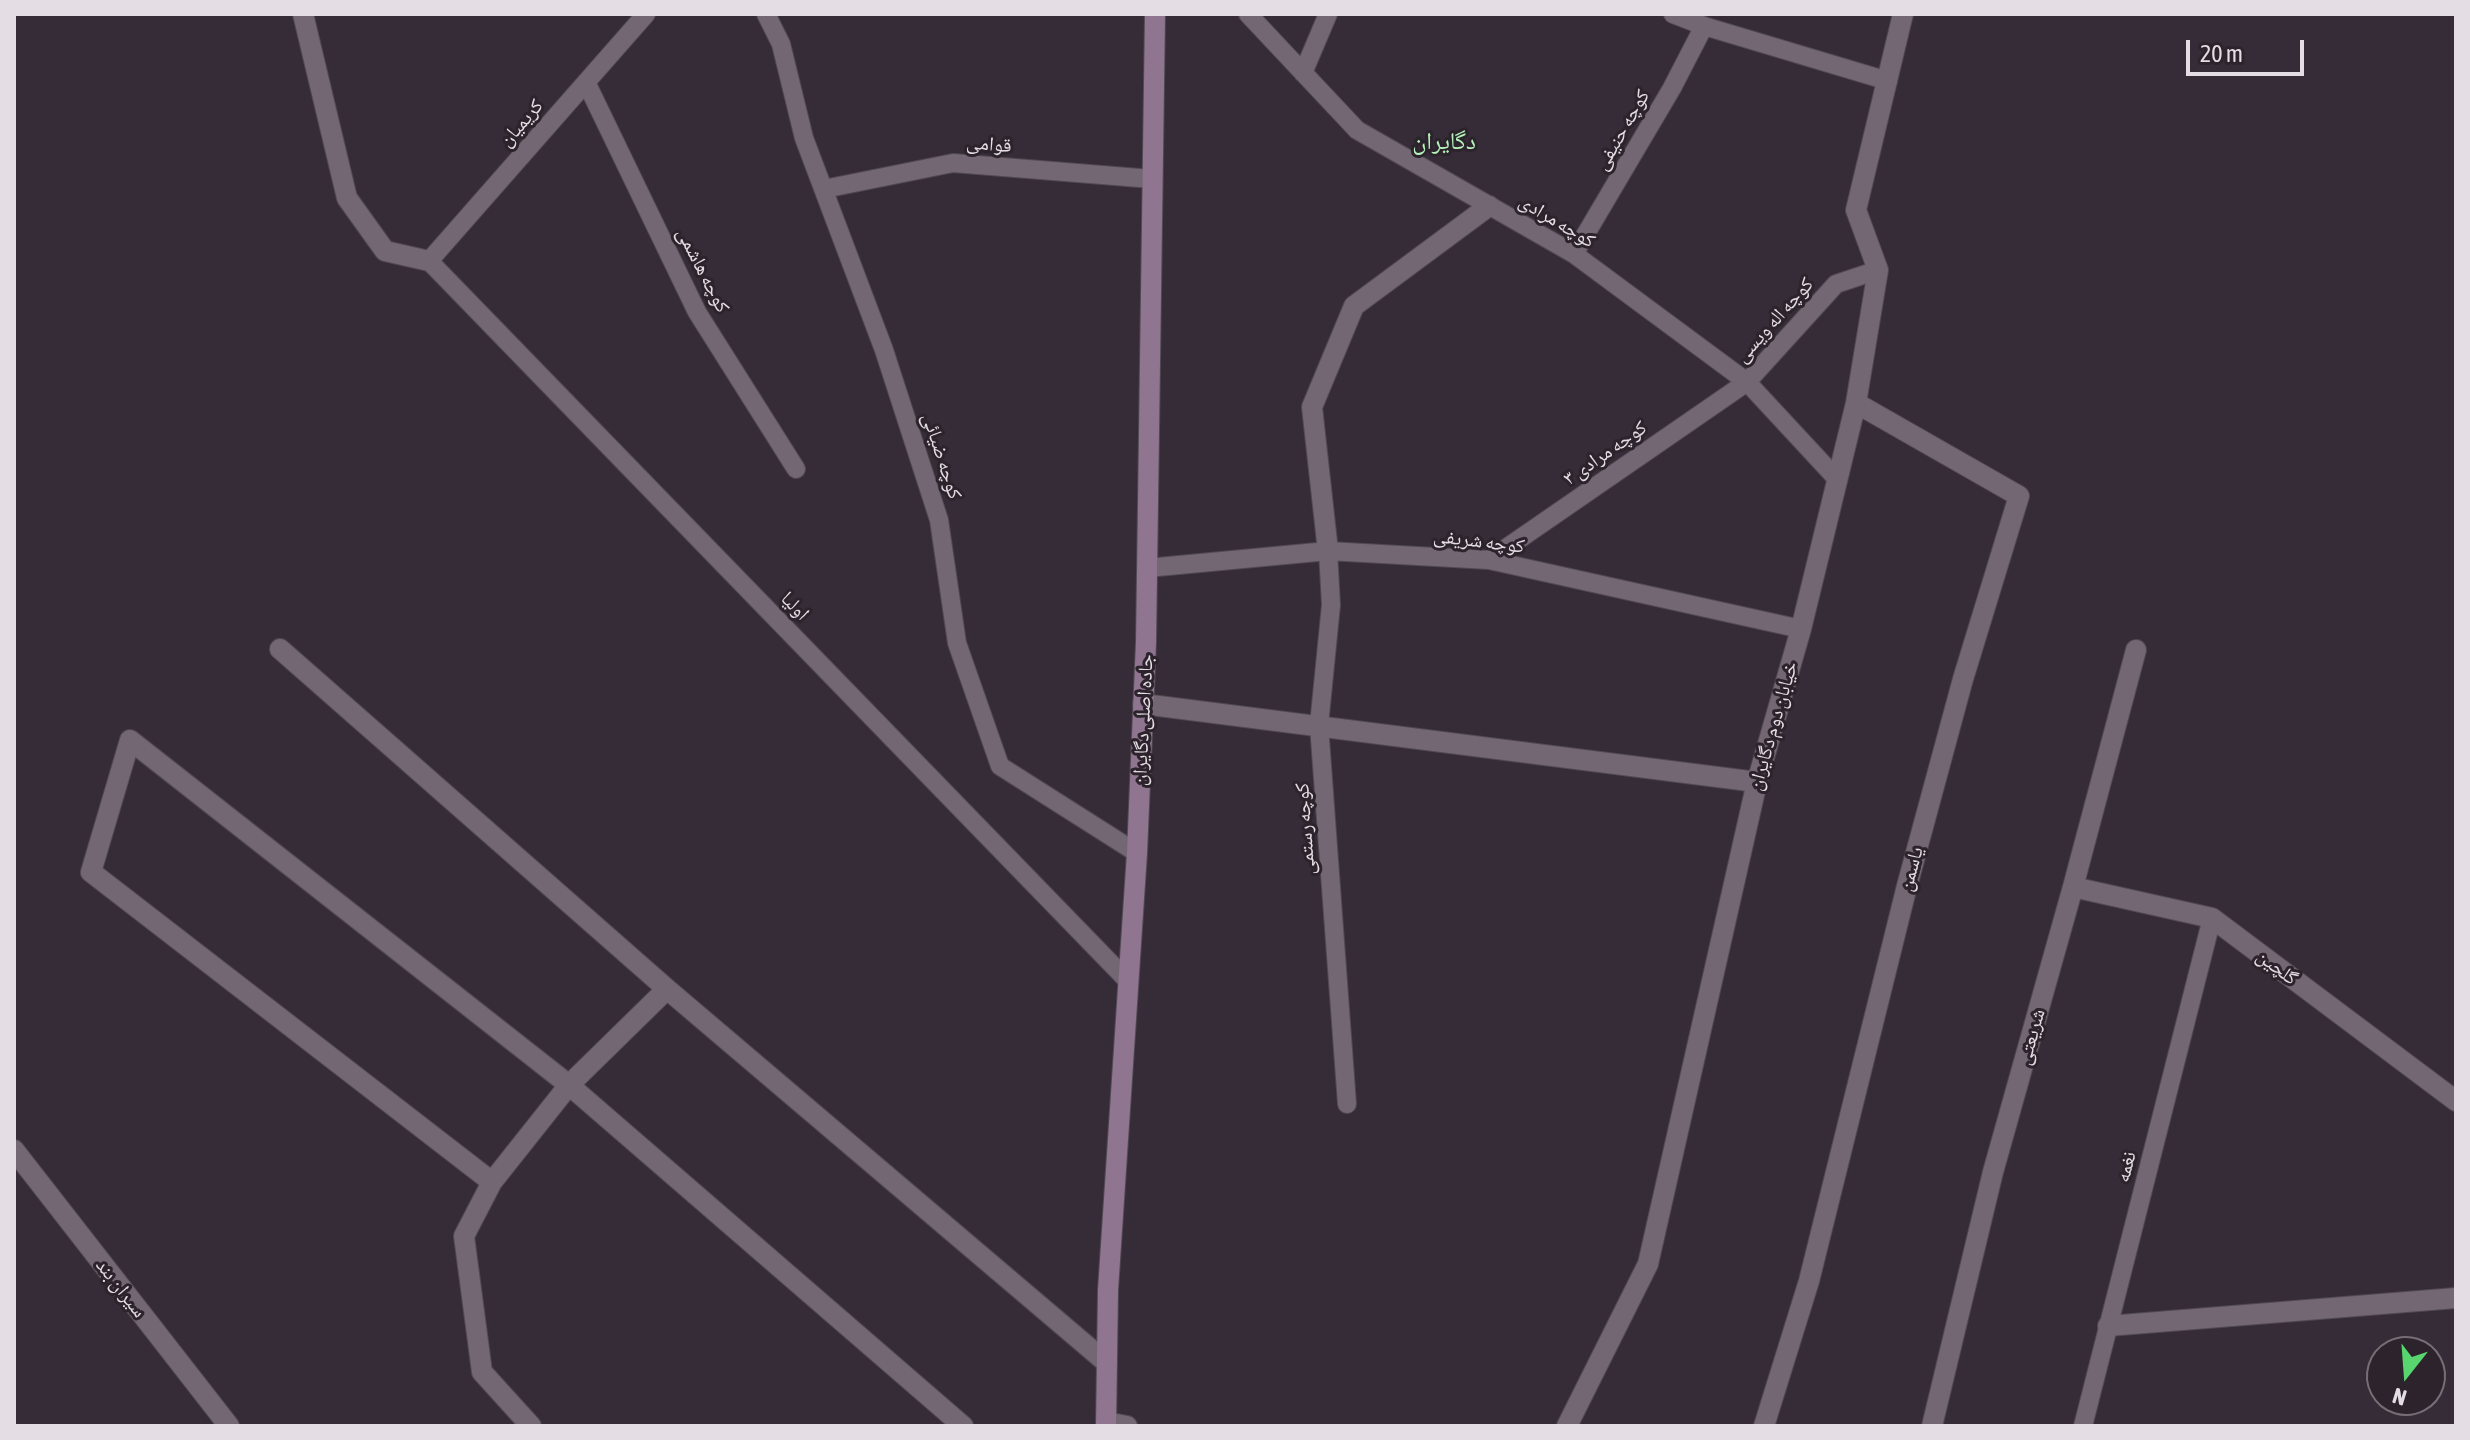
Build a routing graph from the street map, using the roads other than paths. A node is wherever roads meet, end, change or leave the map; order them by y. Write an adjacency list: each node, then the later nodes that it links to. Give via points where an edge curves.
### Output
1 (303, 14): 17 (street, via 347,198 385,251)
2 (646, 14): 12 (lane, کریمیان)
3 (766, 14): 14 (lane, کوچه ضیائی, via 781,44 804,138)
4 (1155, 14): 13 (street, جاده اصلی دگایران)
5 (1248, 14): 10 (lane, کوچه مرادی)
6 (1328, 14): 10 (lane)
7 (1673, 14): 9 (lane)
8 (1903, 14): 11 (street, خیابان دوم دگایران)
9 (1704, 26): 11 (lane); 16 (lane, کوچه حنیفی)
10 (1303, 73): 15 (lane, کوچه مرادی, via 1357,130)
11 (1888, 81): 18 (street, خیابان دوم دگایران, via 1856,210)
12 (586, 82): 17 (lane, کریمیان); 21 (lane, کوچه هاشمی, via 697,312)
13 (1152, 179): 14 (lane, قوامی, via 953,163); 25 (street, جاده اصلی دگایران)
14 (824, 189): 32 (lane, کوچه ضیائی, via 939,520 957,643 1000,766)
15 (1489, 206): 16 (lane, کوچه مرادی); 23 (street, via 1354,306 1312,407)
16 (1574, 254): 19 (lane, کوچه مرادی)
17 (429, 261): 35 (lane, اولیا)
18 (1878, 270): 19 (lane, کوچه اله ویسی, via 1836,284); 20 (street, خیابان دوم دگایران)
19 (1747, 382): 22 (lane, کوچه مرادی); 24 (lane, کوچه مرادی ۳)
20 (1856, 403): 22 (street, خیابان دوم دگایران); 51 (street, یاسمن, via 2019,496 1963,679 1809,1281)
21 (796, 469)
22 (1837, 479): 26 (street, خیابان دوم دگایران)
23 (1328, 551): 24 (lane, کوچه شریفی); 25 (lane, کوچه شریفی); 30 (lane, کوچه رستمی, via 1331,605)
24 (1489, 560): 26 (lane, کوچه شریفی)
25 (1147, 568): 29 (street, جاده اصلی دگایران)
26 (1801, 629): 31 (street, خیابان دوم دگایران)
27 (280, 649): 36 (street)
28 (2136, 650): 33 (street, شریعتی)
29 (1143, 704): 30 (street); 32 (street, جاده اصلی دگایران)
30 (1319, 725): 31 (street); 39 (lane, کوچه رستمی)
31 (1757, 782): 50 (street, خیابان دوم دگایران, via 1648,1264)
32 (1137, 853): 35 (street, جاده اصلی دگایران)
33 (2073, 887): 34 (street, گلچین); 52 (street, شریعتی, via 1993,1172)
34 (2212, 918): 38 (street, گلچین); 43 (lane, نغمه)
35 (1128, 981): 44 (street, جاده اصلی دگایران)
36 (667, 989): 37 (street); 44 (street)
37 (569, 1085): 41 (street); 41 (street, via 130,740 91,872); 48 (street)
38 (2456, 1101)
39 (1347, 1104)
40 (14, 1150): 46 (street, سیران بند)
41 (492, 1182): 47 (street, via 464,1236 482,1372)
42 (2456, 1298): 43 (street)
43 (2108, 1326): 53 (lane, نغمه)
44 (1107, 1363): 45 (street, جاده اصلی دگایران)
45 (1106, 1424): 49 (street)
46 (229, 1426)
47 (531, 1426)
48 (963, 1426)
49 (1127, 1426)
50 (1567, 1426)
51 (1764, 1426)
52 (1932, 1426)
53 (2083, 1426)

